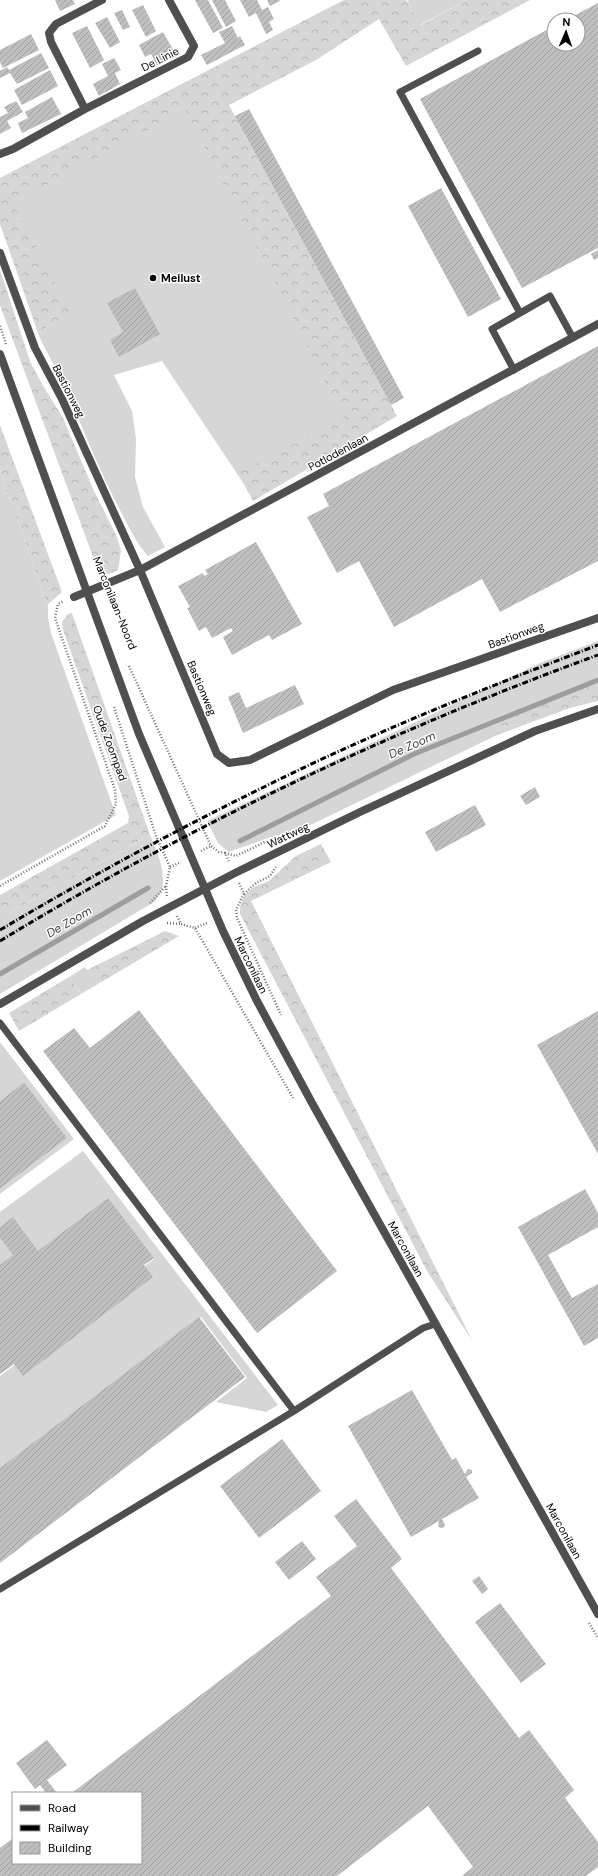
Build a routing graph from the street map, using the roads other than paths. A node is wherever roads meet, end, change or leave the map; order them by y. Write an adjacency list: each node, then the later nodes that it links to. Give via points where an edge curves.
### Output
1 (102, 0): 4 (street, via 56,24 50,33 51,42)
2 (169, 0): 4 (street, De Linie, via 194,46 188,57)
3 (478, 52): 7 (lane, via 400,92)
4 (85, 109): 5 (street, De Linie)
5 (0, 154)
6 (0, 253): 12 (street, Bastionweg, via 35,348 62,399)
7 (520, 313): 9 (lane, via 550,296); 11 (lane, via 492,329)
8 (598, 324): 9 (street, Potlodenlaan)
9 (573, 338): 11 (street, Potlodenlaan)
10 (0, 354): 13 (street, Marconilaan-Noord)
11 (514, 370): 12 (street, Potlodenlaan)
12 (140, 570): 13 (street, Potlodenlaan); 15 (street, Bastionweg, via 218,754 229,763 250,760 393,690)
13 (86, 592): 14 (street); 17 (street, Marconilaan-Noord, via 139,734)
14 (74, 597)
15 (598, 618)
16 (598, 709): 17 (street, Wattweg, via 535,731 360,812)
17 (205, 889): 18 (street, Wattweg, via 143,920); 20 (street, Marconilaan, via 257,1001)
18 (0, 1004)
19 (0, 1023): 21 (lane)
20 (435, 1324): 21 (lane, via 423,1328); 23 (street, Marconilaan)
21 (294, 1411): 22 (lane)
22 (0, 1589)
23 (598, 1614)

